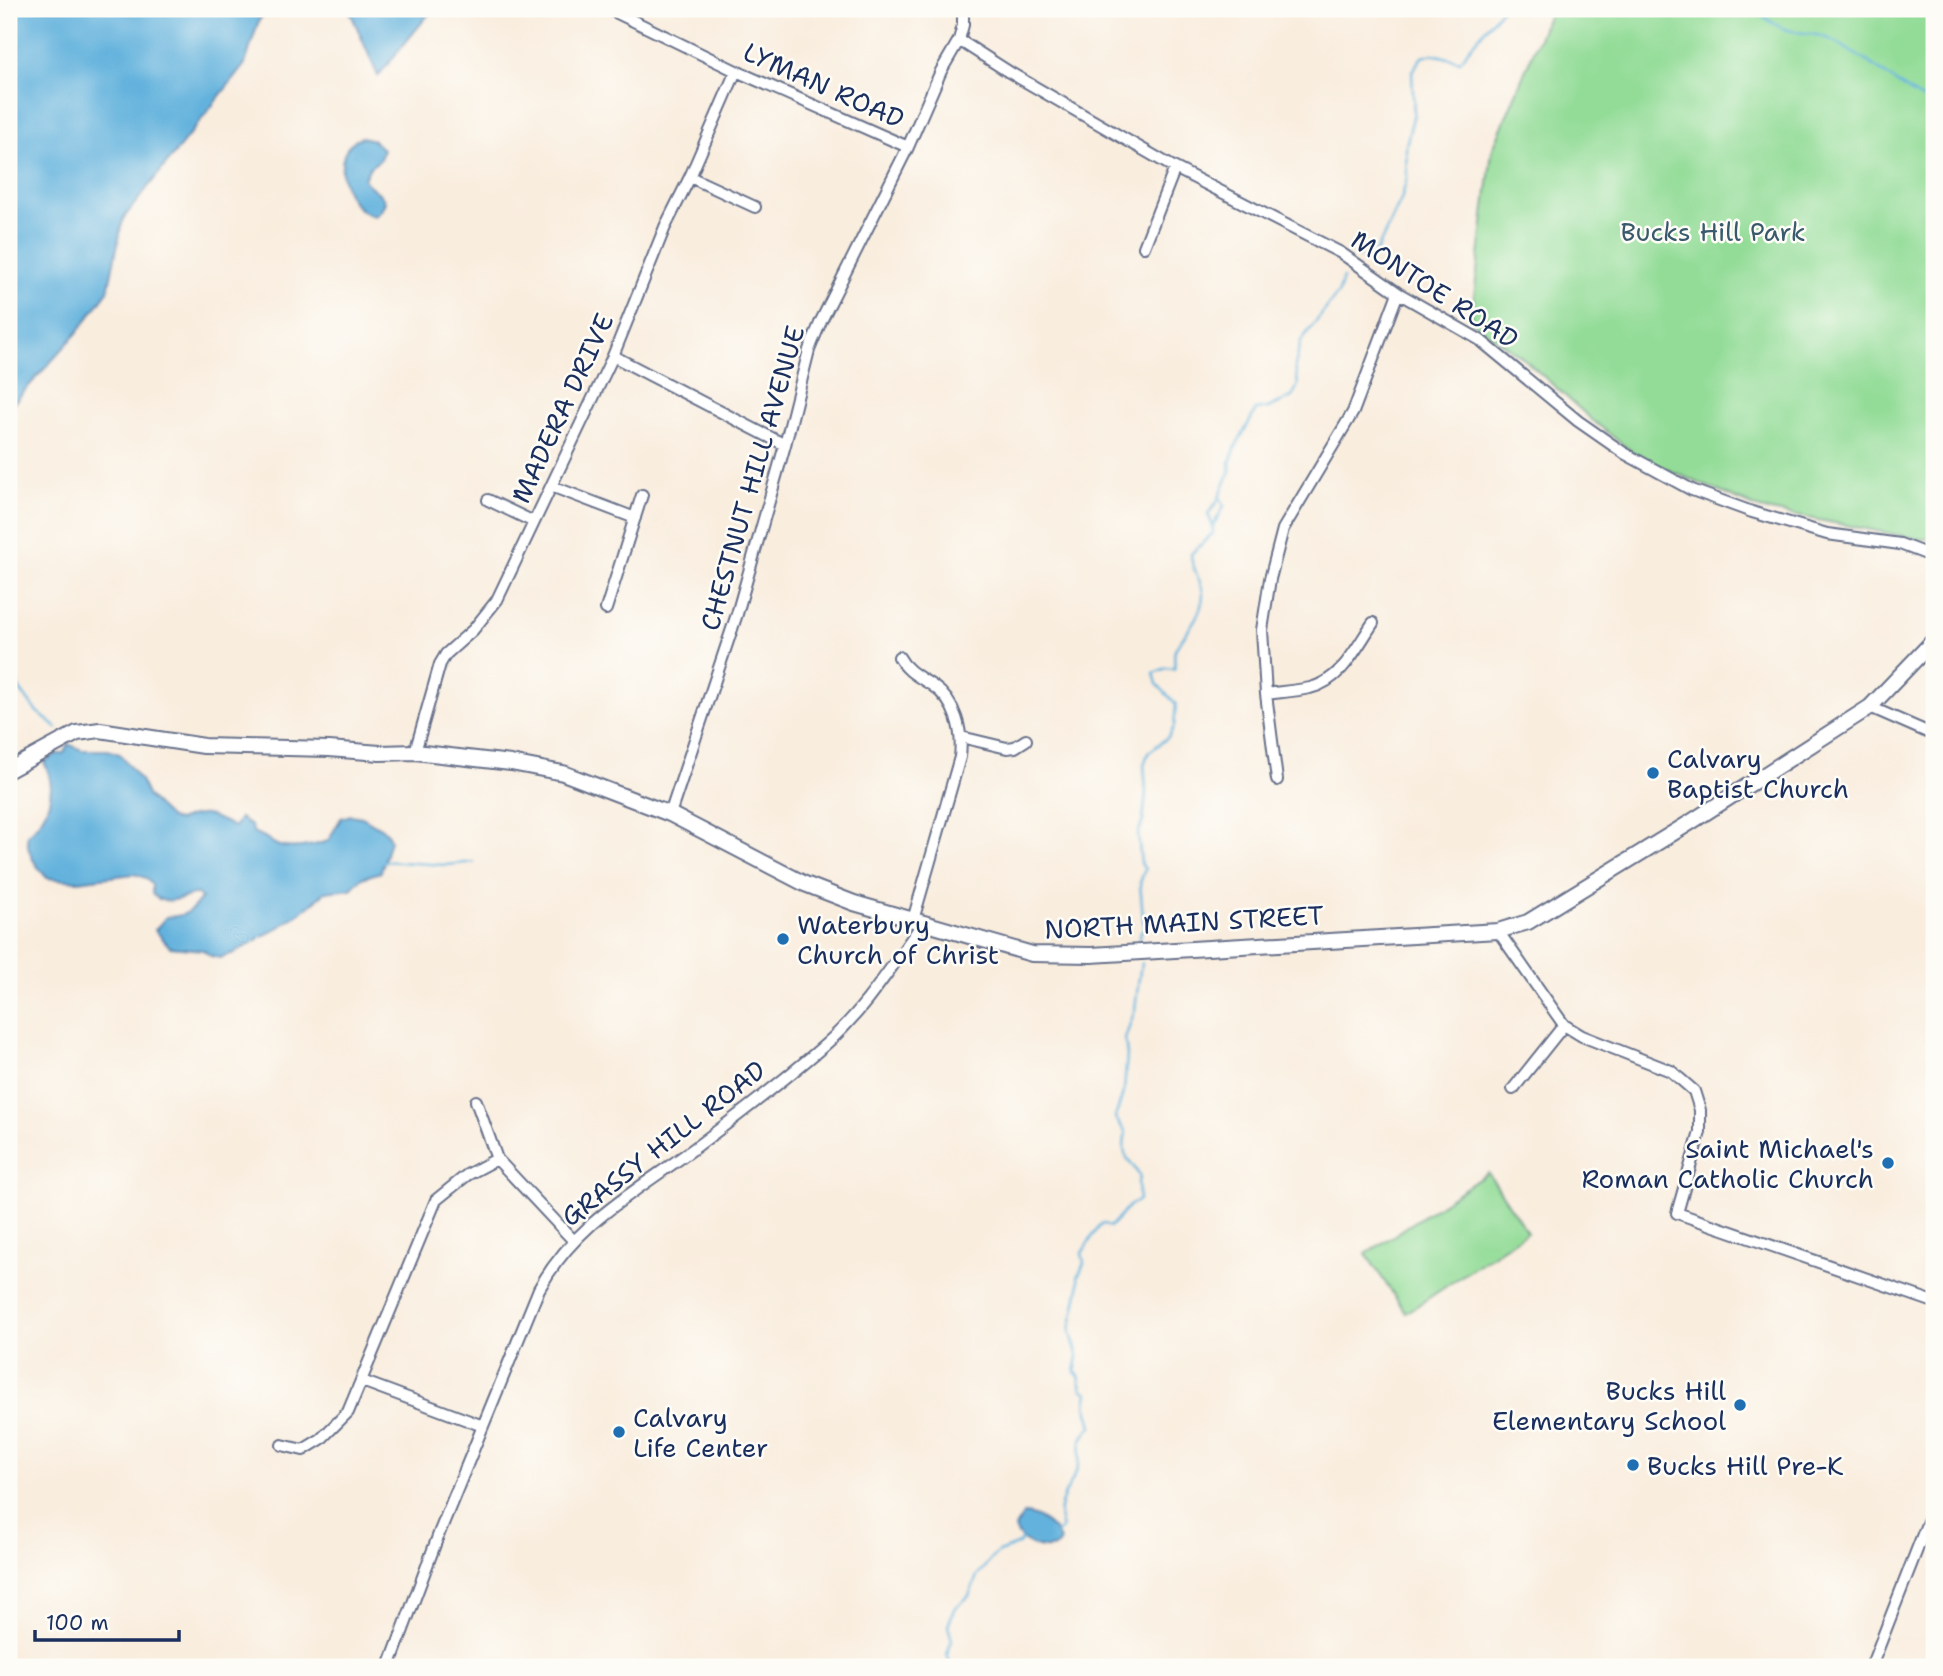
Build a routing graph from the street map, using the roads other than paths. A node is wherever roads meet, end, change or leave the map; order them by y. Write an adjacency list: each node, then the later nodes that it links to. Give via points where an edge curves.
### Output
1 (609, 9): 4 (street, LYMAN ROAD)
2 (961, 9): 3 (street, CHESTNUT HILL AVENUE)
3 (959, 40): 5 (street, CHESTNUT HILL AVENUE); 6 (street, MONTOE ROAD)
4 (736, 71): 5 (street, LYMAN ROAD); 7 (street, MADERA DRIVE)
5 (908, 147): 12 (street, CHESTNUT HILL AVENUE, via 809,350)
6 (1175, 168): 9 (street); 10 (street, MONTOE ROAD, via 1341,253)
7 (690, 177): 8 (street); 11 (street, MADERA DRIVE)
8 (755, 207)
9 (1144, 247)
10 (1398, 293): 18 (street, MONTOE ROAD, via 1480,340 1624,453 1692,490 1816,530 1900,544); 23 (street, via 1353,412 1283,529 1262,630)
11 (613, 356): 12 (street); 13 (street, MADERA DRIVE)
12 (785, 445): 31 (street, CHESTNUT HILL AVENUE, via 737,614)
13 (551, 486): 16 (street); 17 (street, MADERA DRIVE)
14 (642, 495): 16 (street)
15 (488, 500): 17 (street)
16 (635, 518): 19 (street)
17 (534, 522): 28 (street, MADERA DRIVE, via 497,600 440,664)
18 (1934, 557)
19 (606, 609)
20 (1373, 622): 23 (street, via 1331,679 1312,688)
21 (1934, 640): 24 (main road, NORTH MAIN STREET)
22 (899, 657): 26 (street, via 909,671 944,696 957,717)
23 (1266, 694): 30 (street)
24 (1870, 707): 25 (street); 33 (main road, NORTH MAIN STREET, via 1528,922)
25 (1934, 735)
26 (961, 737): 27 (street, via 1007,747); 32 (street, via 960,757)
27 (1026, 740)
28 (415, 752): 29 (main road, NORTH MAIN STREET, via 204,746 88,730); 31 (main road, NORTH MAIN STREET, via 563,774)
29 (9, 770)
30 (1277, 780)
31 (670, 814): 32 (main road, NORTH MAIN STREET, via 805,884)
32 (918, 922): 33 (main road, NORTH MAIN STREET, via 1032,954 1091,955); 38 (street, GRASSY HILL ROAD, via 856,1012 827,1043)
33 (1498, 931): 34 (street)
34 (1564, 1025): 35 (street); 39 (street, via 1582,1037 1671,1071 1694,1091 1700,1132 1677,1213)
35 (1513, 1089)
36 (476, 1101): 37 (street)
37 (497, 1159): 38 (street); 40 (street, via 436,1200)
38 (573, 1240): 41 (street, GRASSY HILL ROAD, via 539,1289)
39 (1934, 1302)
40 (362, 1381): 41 (street); 42 (street, via 348,1412 321,1439 303,1450)
41 (484, 1426): 44 (street, GRASSY HILL ROAD)
42 (282, 1446)
43 (1934, 1506): 45 (street)
44 (389, 1667)
45 (1871, 1667)

